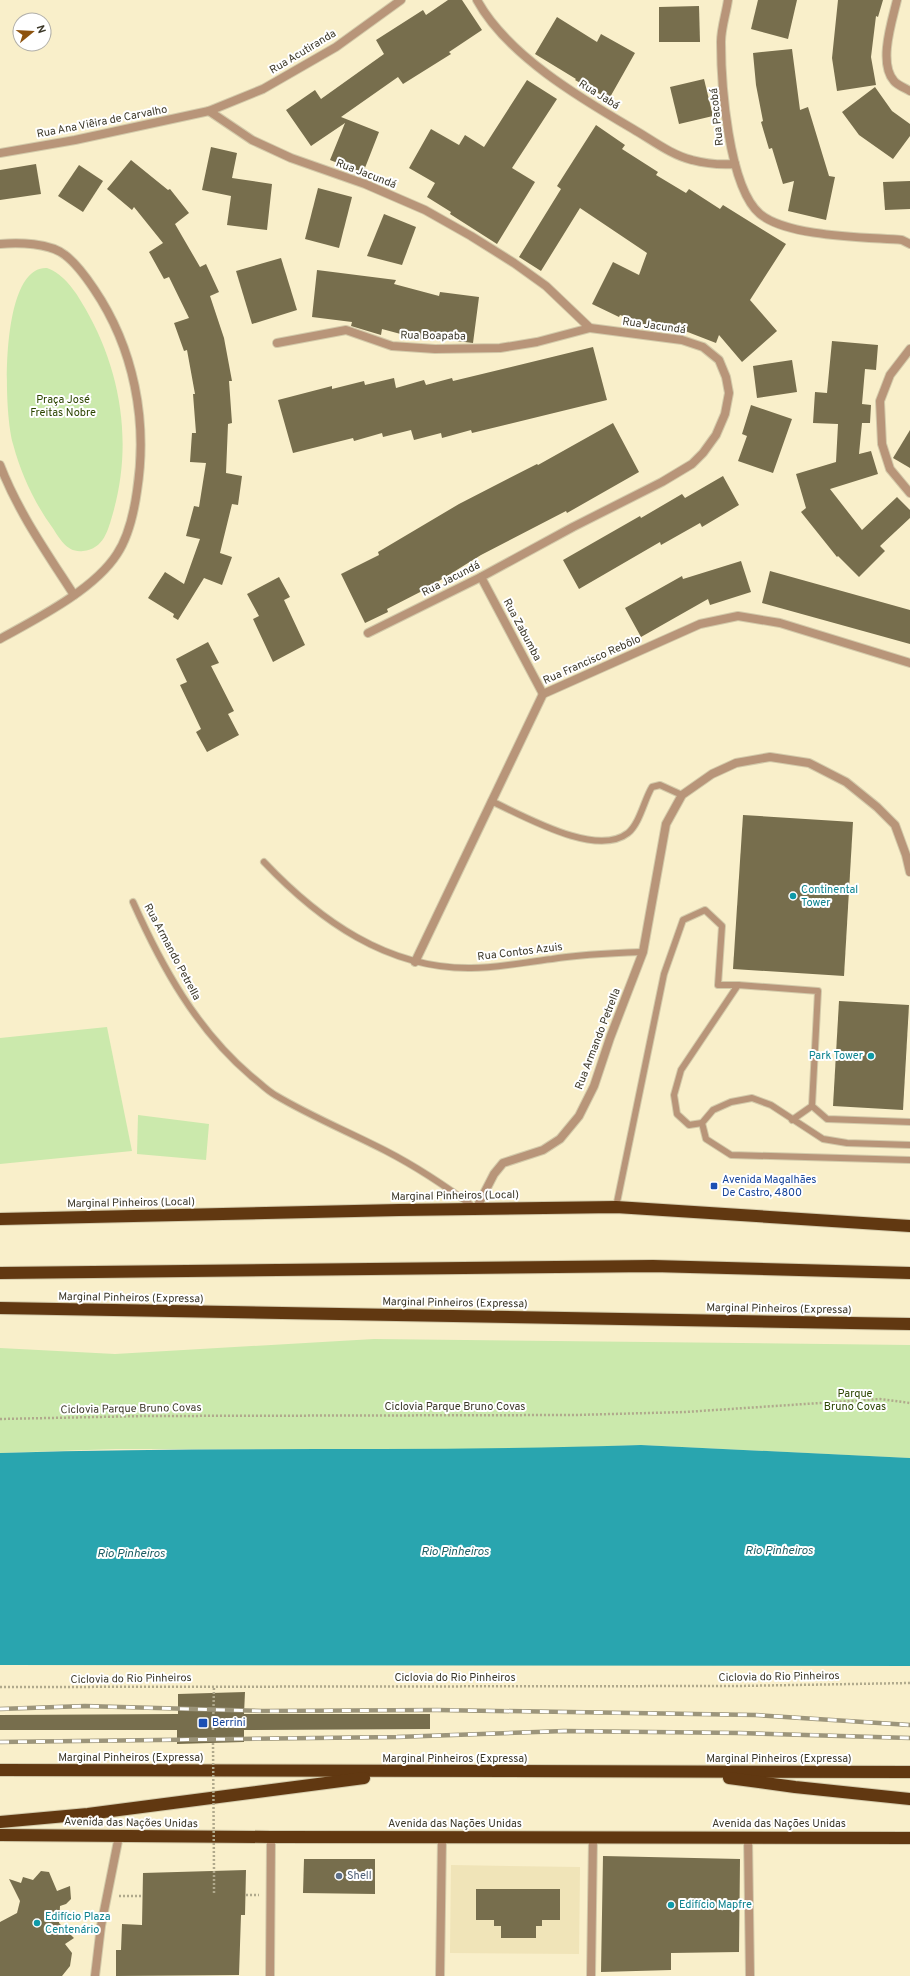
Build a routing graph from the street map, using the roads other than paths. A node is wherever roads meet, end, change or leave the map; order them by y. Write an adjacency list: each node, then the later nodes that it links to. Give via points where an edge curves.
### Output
1 (401, 0): 6 (street, Rua Acutiranda, via 336,47 263,88)
2 (477, 0): 8 (street, Rua Jabá, via 508,40 566,88 592,105 665,149 691,160 712,165)
3 (728, 0): 8 (street, Rua Pacobá, via 721,41 727,130)
4 (897, 0): 5 (street, via 886,53 888,68 894,82)
5 (910, 91)
6 (209, 111): 7 (street, Rua Ana Viêira de Carvalho, via 75,140); 11 (street, Rua Jacundá, via 252,140 291,158 365,184 425,210 472,236 546,286)
7 (0, 153)
8 (735, 164): 9 (street, Rua Pacobá, via 749,201 760,214 775,222 833,235 902,240)
9 (910, 244)
10 (0, 247): 17 (street, via 12,243 32,244 64,254 75,264 102,301 125,350 134,380 140,409 142,446 140,471 126,537 107,567)
11 (590, 328): 12 (street, Rua Boapaba, via 537,342 500,348 435,349 392,346 346,330); 16 (street, Rua Jacundá, via 682,340 703,347 719,360 729,393 725,414 716,435 703,454 692,464)
12 (277, 343)
13 (910, 350): 15 (street, via 890,375 880,401 882,444 890,469)
14 (0, 466): 17 (street, via 10,492 24,517)
15 (910, 493)
16 (481, 577): 18 (street, Rua Jacundá); 21 (street, Rua Zabumba)
17 (74, 595): 19 (street)
18 (368, 633)
19 (0, 638)
20 (910, 664): 21 (street, Rua Francisco Rebôlo, via 780,623 738,616 700,624)
21 (543, 694): 23 (street, Rua Francisco Rebôlo)
22 (682, 795): 23 (lane, via 660,785 652,787 641,813 629,832 613,840 597,842 573,837); 25 (street, Rua Armando Petrella, via 712,774 736,763 770,757 809,763 846,782 895,825); 27 (street, Rua Armando Petrella, via 666,824)
23 (491, 801): 28 (street, Rua Francisco Rebôlo)
24 (264, 862): 28 (lane, Rua Contos Azuis, via 290,890 329,922 377,948)
25 (910, 872)
26 (133, 902): 37 (lane, Rua Armando Petrella, via 152,942 191,1011 215,1042 244,1070 274,1094 388,1152 450,1189)
27 (643, 952): 28 (lane, Rua Contos Azuis, via 584,955 506,966 471,968 445,968); 37 (street, Rua Armando Petrella, via 594,1086 578,1116 560,1139 543,1150 503,1164 494,1174)
28 (415, 962)
29 (738, 985): 30 (lane, via 818,990); 33 (lane, via 681,1070 674,1095 677,1114 689,1125); 36 (lane, via 718,984 722,926 705,910 683,920 664,974)
30 (812, 1106): 31 (lane); 32 (lane, via 827,1119)
31 (792, 1120): 33 (lane, via 772,1105 752,1098 731,1102 713,1110); 34 (lane, via 823,1139 847,1143)
32 (910, 1122)
33 (702, 1123): 35 (lane, via 706,1139 731,1155)
34 (910, 1145)
35 (910, 1160)
36 (616, 1207): 37 (highway, Marginal Pinheiros (Local)); 39 (highway, Marginal Pinheiros (Local))
37 (476, 1209): 38 (highway, Marginal Pinheiros (Local))
38 (0, 1219)
39 (910, 1226)
40 (0, 1273): 41 (highway, via 653,1266)
41 (910, 1273)
42 (0, 1308): 43 (highway, Marginal Pinheiros (Expressa))
43 (910, 1324)
44 (0, 1770): 45 (highway, Marginal Pinheiros (Expressa))
45 (403, 1772): 46 (highway, Marginal Pinheiros (Expressa)); 49 (highway, via 284,1790)
46 (684, 1772): 47 (highway, Marginal Pinheiros (Expressa)); 48 (highway)
47 (910, 1772)
48 (910, 1800)
49 (0, 1822)
50 (0, 1835): 51 (highway, Avenida das Nações Unidas)
51 (119, 1836): 52 (highway, Avenida das Nações Unidas); 57 (street, via 101,1926)
52 (271, 1837): 53 (highway, Avenida das Nações Unidas); 58 (street)
53 (442, 1837): 54 (highway, Avenida das Nações Unidas); 59 (street)
54 (593, 1837): 55 (highway, Avenida das Nações Unidas); 60 (street)
55 (748, 1837): 56 (highway, Avenida das Nações Unidas); 61 (street)
56 (910, 1838)
57 (95, 1976)
58 (270, 1976)
59 (440, 1976)
60 (592, 1976)
61 (750, 1976)

